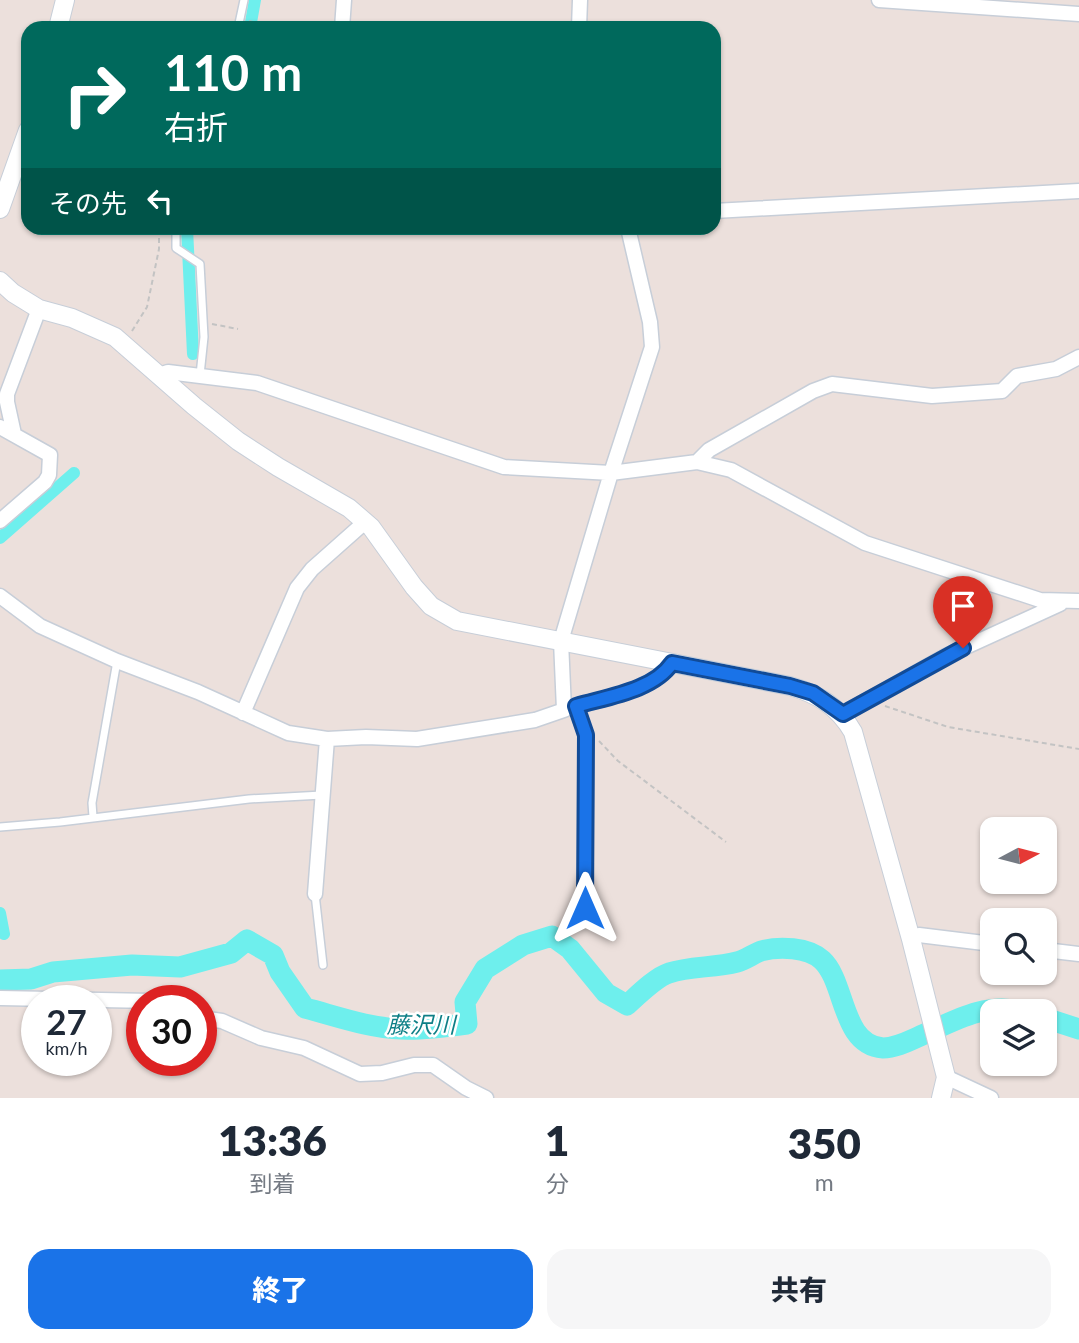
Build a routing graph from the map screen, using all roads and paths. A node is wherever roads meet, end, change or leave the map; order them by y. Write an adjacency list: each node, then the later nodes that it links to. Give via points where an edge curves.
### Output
1 (65, 0): 8 (street)
2 (244, 0): 9 (lane)
3 (344, 0): 11 (street)
4 (580, 0): 12 (street)
5 (879, 0): 6 (street)
6 (1079, 13)
7 (243, 19): 10 (path)
8 (60, 21)
9 (240, 21)
10 (252, 21)
11 (342, 21)
12 (579, 21)
13 (21, 150): 15 (street)
14 (1079, 191): 16 (street)
15 (0, 209)
16 (721, 211)
17 (159, 235): 24 (path, via 148,307)
18 (176, 235): 22 (lane, via 178,250 200,264)
19 (630, 235): 31 (street, via 652,347)
20 (0, 281): 21 (street)
21 (40, 309): 24 (street, via 100,329); 29 (street, via 9,384 6,402)
22 (204, 323): 23 (path); 27 (lane)
23 (238, 329)
24 (123, 343): 26 (street)
25 (1079, 357): 30 (street, via 1056,369 1017,376 1002,391 932,396 832,384 721,443)
26 (159, 375): 27 (street); 33 (street, via 238,441)
27 (200, 375): 31 (street, via 257,383 504,467)
28 (0, 428): 29 (street)
29 (14, 434): 32 (street, via 50,456 49,475)
30 (697, 462): 31 (street); 35 (street, via 732,470 865,543 1027,597)
31 (611, 473): 36 (street)
32 (0, 521)
33 (365, 522): 36 (street, via 431,606 457,621); 41 (street, via 297,587)
34 (0, 596): 37 (street, via 40,626)
35 (1072, 601): 39 (street, via 946,656)
36 (561, 641): 38 (street); 40 (street)
37 (117, 661): 41 (street); 47 (lane)
38 (672, 663): 40 (street, via 637,688); 42 (street, via 790,686 813,693)
39 (871, 699): 42 (street); 45 (path, via 948,727)
40 (570, 708): 43 (street); 44 (street, via 535,720 444,737)
41 (243, 713): 44 (street, via 288,733)
42 (843, 714): 52 (street, via 853,732)
43 (582, 722): 49 (path, via 618,761); 51 (street, via 586,735)
44 (327, 739): 46 (street)
45 (1079, 749)
46 (323, 795): 47 (lane); 50 (street)
47 (93, 817): 48 (lane)
48 (0, 827)
49 (726, 842)
50 (315, 894): 56 (lane)
51 (585, 908)
52 (911, 939): 53 (street, via 919,935); 60 (street)
53 (980, 943)
54 (1057, 951): 55 (street)
55 (1079, 954)
56 (323, 965)
57 (0, 998): 58 (street)
58 (126, 1000)
59 (217, 1020): 61 (street, via 261,1038 304,1048 360,1074 433,1065)
60 (946, 1077): 63 (street); 64 (street)
61 (465, 1093): 62 (street)
62 (486, 1098)
63 (942, 1098)
64 (991, 1098)

